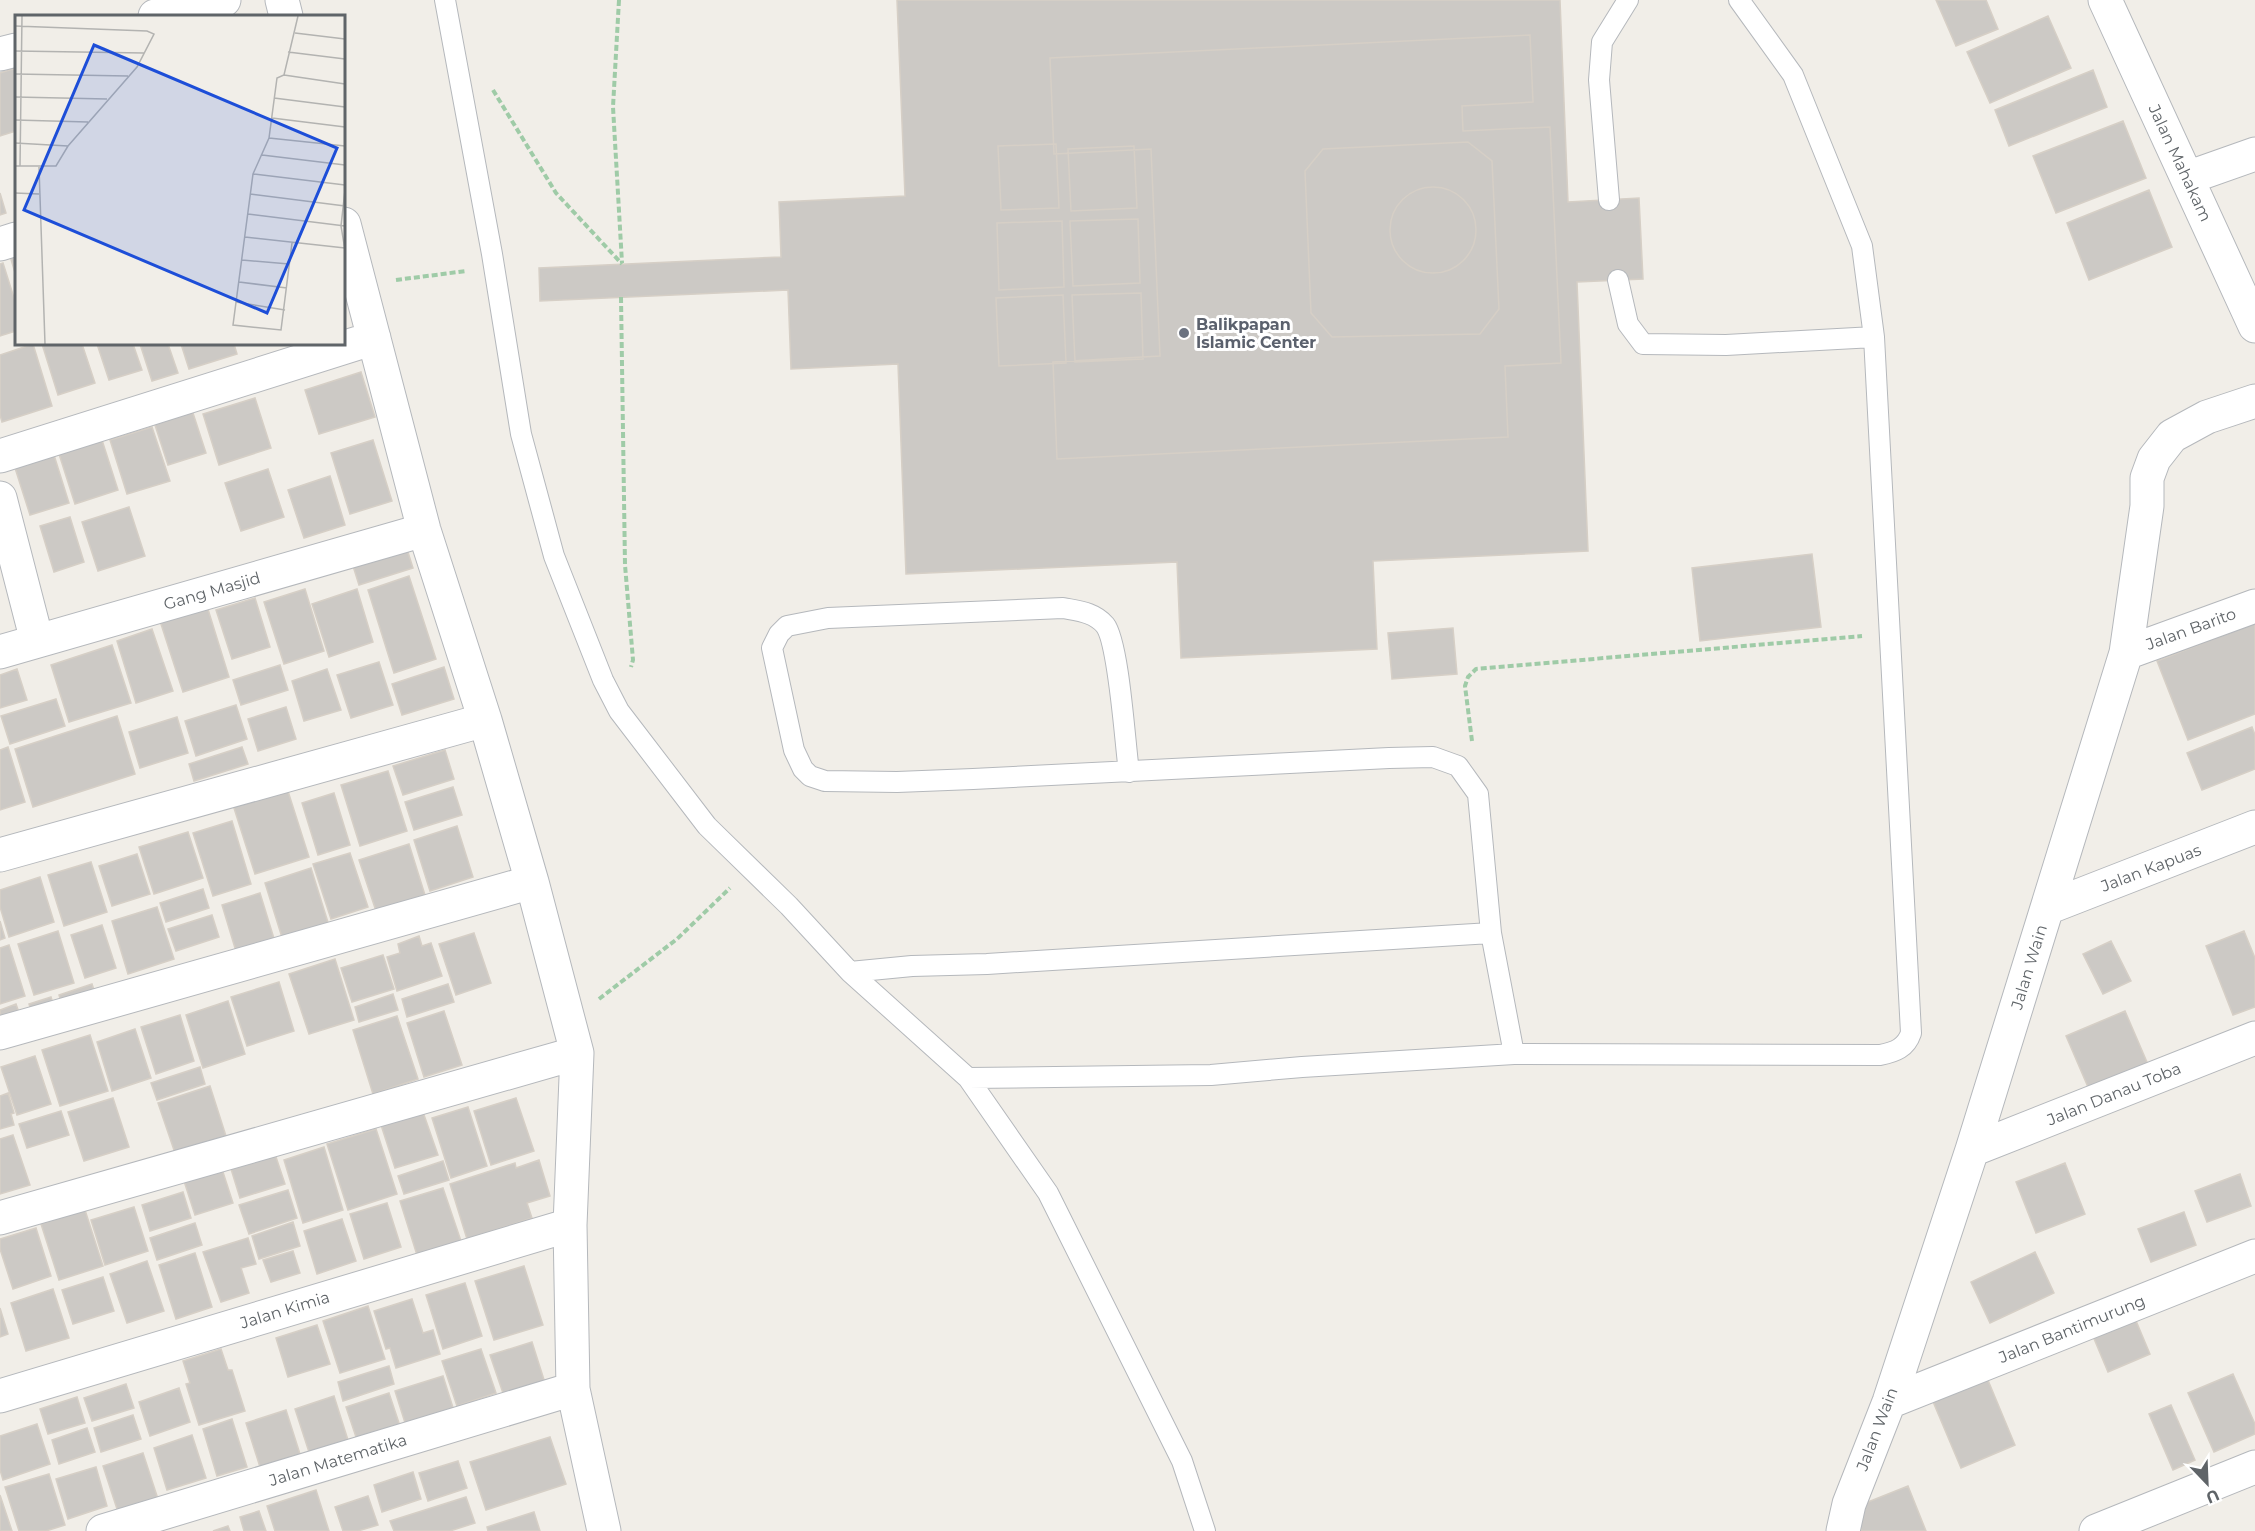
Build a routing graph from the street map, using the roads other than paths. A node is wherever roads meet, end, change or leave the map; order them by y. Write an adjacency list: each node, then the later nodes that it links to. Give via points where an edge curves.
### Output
1 (224, 0): 7 (street)
2 (282, 0): 8 (street)
3 (445, 0): 36 (lane, via 521,434 554,556 603,680 619,711 707,826)
4 (1628, 0): 13 (lane, via 1602,42 1599,80)
5 (1739, 0): 19 (lane, via 1793,75 1862,246)
6 (2105, 0): 12 (street, Jalan Mahakam)
7 (159, 15)
8 (286, 15)
9 (15, 50): 10 (street)
10 (0, 54)
11 (2255, 154): 12 (street)
12 (2187, 178): 18 (street, Jalan Mahakam)
13 (1609, 200)
14 (345, 228): 20 (street)
15 (15, 239): 16 (street)
16 (0, 244)
17 (1618, 280): 19 (lane, via 1628,324 1643,344 1726,345)
18 (2255, 326)
19 (1874, 337): 40 (lane, via 1909,1041 1901,1049 1880,1055)
20 (374, 338): 22 (street); 24 (street)
21 (2255, 401): 28 (street, Jalan Wain, via 2207,417 2172,436 2154,459 2147,477 2147,506)
22 (0, 456)
23 (0, 498): 26 (street)
24 (424, 530): 26 (street, Gang Masjid); 29 (street)
25 (2255, 606): 28 (street, Jalan Barito)
26 (37, 641): 27 (street, Gang Masjid)
27 (0, 652)
28 (2126, 653): 34 (street, Jalan Wain)
29 (485, 720): 32 (street); 33 (street)
30 (1129, 772): 30 (lane, via 897,782 825,781 810,776 794,750 772,648 787,626 828,618 1063,608 1092,614 1106,626 1114,647); 35 (lane, via 1433,757 1458,766 1478,794)
31 (2255, 827): 34 (street, Jalan Kapuas)
32 (0, 855)
33 (532, 882): 37 (street); 39 (street)
34 (2047, 908): 42 (street, Jalan Wain)
35 (1491, 933): 36 (lane); 40 (lane)
36 (850, 972): 41 (lane)
37 (0, 1033)
38 (2255, 1038): 42 (street, Jalan Danau Toba)
39 (577, 1053): 43 (street); 44 (street)
40 (1514, 1054): 41 (lane, via 1211,1075)
41 (968, 1078): 52 (lane, via 1048,1193 1182,1461)
42 (1972, 1150): 48 (street, Jalan Wain)
43 (0, 1218)
44 (570, 1225): 46 (street); 47 (street, Jalan Kimia)
45 (2255, 1256): 48 (street, Jalan Bantimurung)
46 (573, 1389): 50 (street, Jalan Matematika); 51 (street)
47 (0, 1396)
48 (1888, 1402): 53 (street, Jalan Wain, via 1849,1504)
49 (2255, 1467): 54 (street)
50 (103, 1531)
51 (604, 1531)
52 (1205, 1531)
53 (1843, 1531)
54 (2096, 1531)

